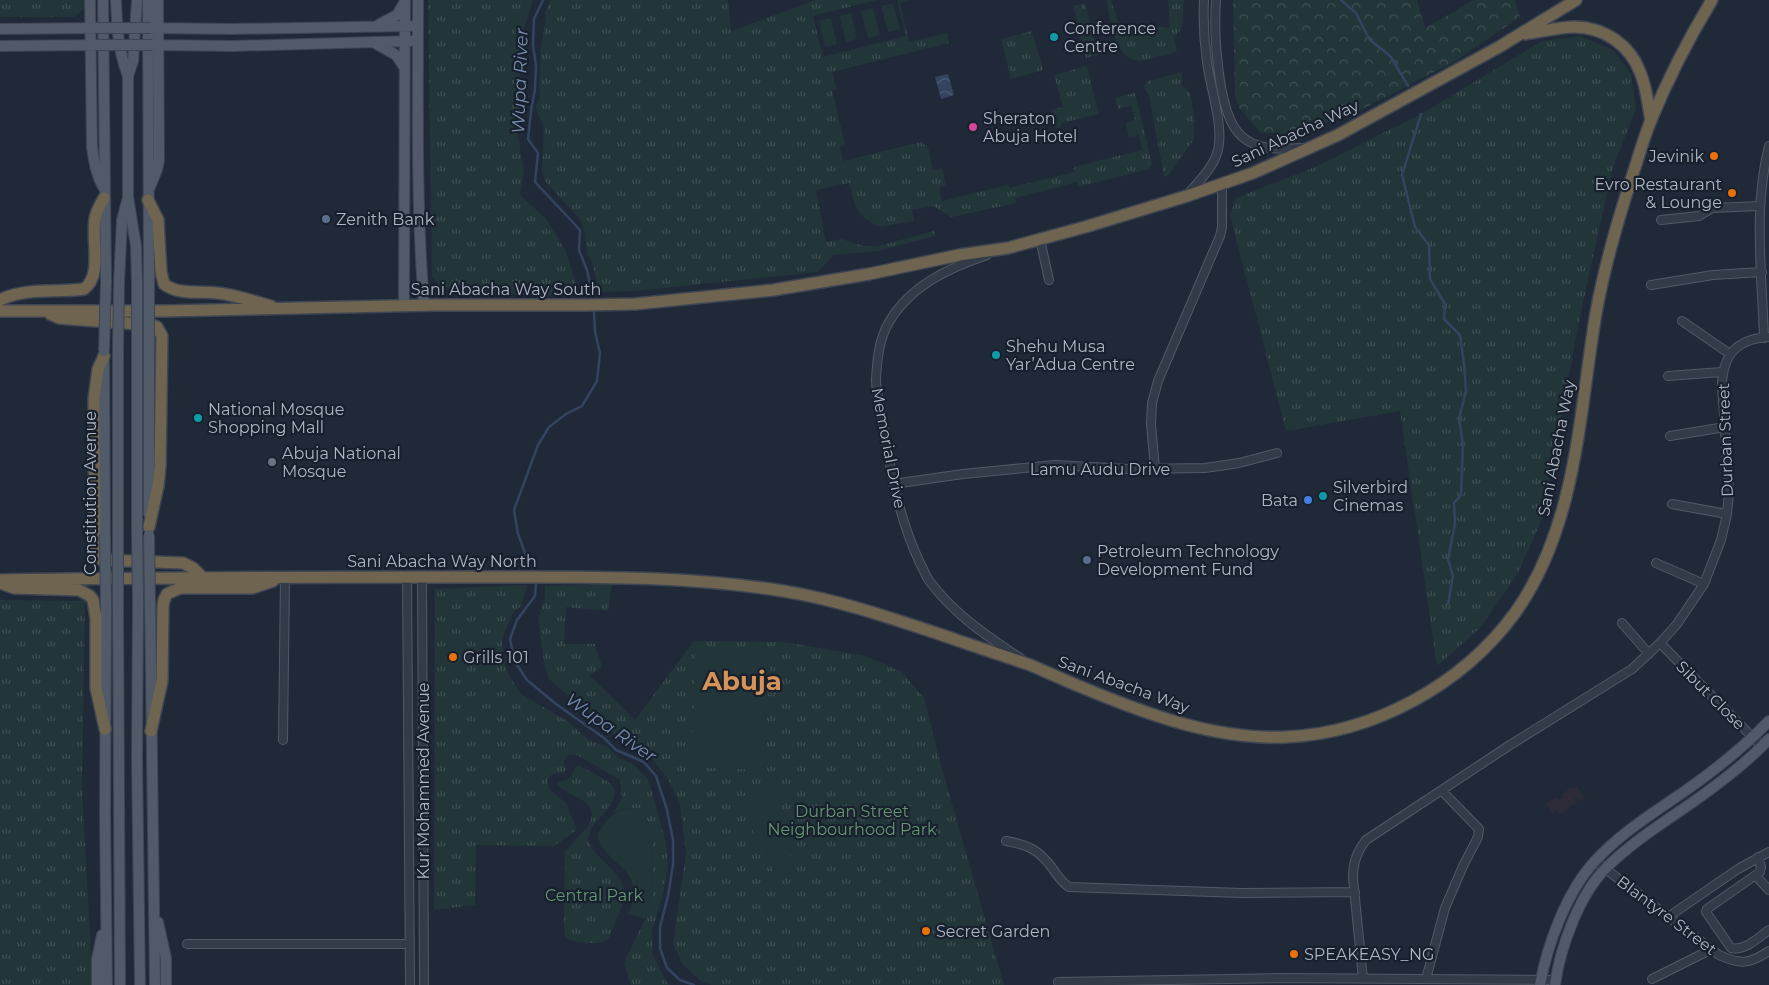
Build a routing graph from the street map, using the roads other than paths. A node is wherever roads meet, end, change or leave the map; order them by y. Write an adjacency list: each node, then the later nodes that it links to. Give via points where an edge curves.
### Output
1 (90, 0): 16 (main road)
2 (103, 0): 33 (main road, Constitution Avenue)
3 (116, 0): 27 (main road, Constitution Avenue, via 121,59)
4 (137, 0): 27 (main road, Constitution Avenue, via 133,61)
5 (148, 0): 34 (main road)
6 (158, 0): 17 (main road)
7 (405, 0): 13 (main road, via 397,15); 14 (main road)
8 (418, 0): 15 (main road)
9 (1204, 0): 35 (street, via 1207,62 1218,122 1219,147 1204,176)
10 (1216, 0): 30 (street, via 1217,60 1231,125 1241,136 1264,148)
11 (1576, 0): 19 (highway, Sani Abacha Way)
12 (1712, 0): 28 (highway, Sani Abacha Way)
13 (375, 26): 14 (main road); 17 (main road)
14 (404, 26): 15 (main road); 22 (main road)
15 (418, 26): 20 (main road)
16 (94, 28): 17 (main road, bridge); 18 (main road); 23 (main road)
17 (155, 28): 24 (main road)
18 (0, 29)
19 (1519, 35): 28 (highway, via 1574,27 1588,28 1615,39 1634,58 1641,73); 30 (highway, Sani Abacha Way, via 1338,135)
20 (418, 41): 22 (main road); 46 (main road, via 420,258)
21 (372, 42): 22 (main road); 24 (main road); 26 (main road, via 396,55)
22 (404, 42): 26 (main road)
23 (94, 45): 24 (main road, bridge); 25 (main road); 33 (main road, via 92,148)
24 (155, 45): 34 (main road, via 159,160)
25 (0, 46)
26 (404, 67): 45 (main road)
27 (128, 76): 36 (main road, Constitution Avenue)
28 (1650, 122): 75 (highway, Sani Abacha Way, via 1610,246 1596,311 1567,494 1553,539 1516,611 1454,676 1366,722 1303,736 1279,737 1211,730 1167,720)
29 (1769, 146): 31 (street)
30 (1308, 148): 32 (highway, Sani Abacha Way)
31 (1766, 168): 37 (street)
32 (1222, 184): 35 (highway, Sani Abacha Way); 59 (street, via 1220,236 1158,381 1152,403)
33 (104, 194): 44 (highway, via 95,219 95,270 90,285 84,289 21,293); 52 (main road, Constitution Avenue, bridge)
34 (148, 195): 47 (highway, via 158,220 164,284 176,290 235,296); 63 (main road, bridge)
35 (1187, 196): 39 (highway, Sani Abacha Way)
36 (128, 197): 109 (main road, Constitution Avenue, bridge, via 122,227 118,350); 110 (main road, Constitution Avenue, bridge, via 136,246 137,284)
37 (1760, 206): 38 (street, via 1712,208 1699,216); 41 (street)
38 (1661, 220)
39 (1040, 239): 40 (highway, Sani Abacha Way); 42 (street)
40 (1008, 248): 46 (highway, Sani Abacha Way South, via 773,290 635,304); 60 (street, Memorial Drive, via 965,263 917,288 896,312 883,334 876,382)
41 (1762, 272): 43 (street, via 1713,275); 51 (street)
42 (1049, 280)
43 (1652, 285)
44 (0, 300)
45 (404, 306): 46 (highway, Sani Abacha Way South); 47 (highway, Sani Abacha Way South)
46 (424, 306)
47 (280, 309): 48 (highway, Sani Abacha Way South)
48 (44, 310): 49 (highway, Sani Abacha Way South); 63 (highway, via 59,318 152,325 160,331 160,467)
49 (0, 311)
50 (1682, 321): 53 (street)
51 (1766, 338): 53 (street, via 1737,346)
52 (104, 353): 68 (highway, via 94,398 95,554 102,560 183,564); 77 (main road, Constitution Avenue, bridge, via 106,608)
53 (1730, 354): 54 (street, Durban Street)
54 (1722, 372): 55 (street); 56 (street, Durban Street)
55 (1668, 376)
56 (1725, 427): 57 (street); 62 (street, Durban Street, via 1729,492)
57 (1670, 436)
58 (1277, 452): 59 (street, Lamu Audu Drive, via 1239,463 1204,468)
59 (1155, 469): 60 (street, Lamu Audu Drive, via 1055,465)
60 (893, 484): 75 (street, Memorial Drive, via 904,526 930,582 973,625)
61 (1672, 504): 62 (street)
62 (1727, 514): 70 (street, Durban Street)
63 (149, 531): 76 (main road, bridge, via 150,602)
64 (1656, 564): 70 (street)
65 (407, 576): 66 (highway, Sani Abacha Way North); 67 (highway, Sani Abacha Way North); 97 (street, Kur Mohammed Avenue)
66 (422, 576): 71 (highway, Sani Abacha Way North, via 576,576 705,581 811,596); 114 (street, Kur Mohammed Avenue)
67 (285, 577): 68 (highway, Sani Abacha Way North); 76 (highway, via 252,588 180,588 168,594 163,606); 82 (street)
68 (203, 578): 69 (highway, Sani Abacha Way North)
69 (0, 582): 77 (highway, via 14,588 79,590 90,596 95,605)
70 (1704, 584): 73 (street, Durban Street, via 1678,624)
71 (881, 615): 75 (highway, Sani Abacha Way)
72 (1622, 624): 74 (street)
73 (1660, 644): 74 (street, Durban Street); 81 (street, Sibut Close)
74 (1649, 654): 84 (street, Durban Street, via 1632,669)
75 (1031, 666)
76 (157, 668): 80 (highway, via 159,696)
77 (100, 672): 79 (highway, via 98,706)
78 (1769, 721): 81 (main road)
79 (105, 730): 100 (main road, via 105,919)
80 (151, 730): 93 (main road)
81 (1753, 738): 83 (street, Sibut Close); 88 (main road, via 1718,768 1627,832)
82 (283, 740)
83 (1765, 743): 89 (main road, via 1694,802 1636,841)
84 (1442, 791): 92 (street, Durban Street, via 1366,840 1353,864); 102 (street, via 1479,829 1445,908)
85 (1006, 841): 92 (street, via 1036,850 1068,887 1241,893)
86 (1769, 852): 87 (street)
87 (1758, 857): 90 (street, via 1761,867); 94 (street)
88 (1594, 861): 89 (street, Blantyre Street); 105 (main road, via 1556,928)
89 (1605, 869): 94 (street, Blantyre Street); 106 (main road, via 1583,902 1568,933)
90 (1756, 876): 91 (street); 95 (street, via 1706,912 1731,948 1743,948)
91 (1769, 890)
92 (1355, 892): 101 (street, Durban Street)
93 (154, 905): 111 (main road); 112 (main road, via 166,958)
94 (1668, 917): 98 (street, Blantyre Street)
95 (1769, 930)
96 (187, 944): 97 (street)
97 (410, 944): 113 (street, Kur Mohammed Avenue)
98 (1710, 950): 99 (street, Blantyre Street, via 1741,963 1755,960); 103 (street)
99 (1769, 951)
100 (101, 959): 107 (main road); 108 (main road)
101 (1363, 978): 102 (street); 104 (street)
102 (1426, 979): 105 (street)
103 (1652, 979)
104 (1058, 982)
105 (1541, 982): 106 (street)
106 (1555, 983)
107 (96, 985)
108 (107, 985)
109 (120, 985)
110 (140, 985)
111 (155, 985)
112 (166, 985)
113 (410, 985)
114 (424, 985)

